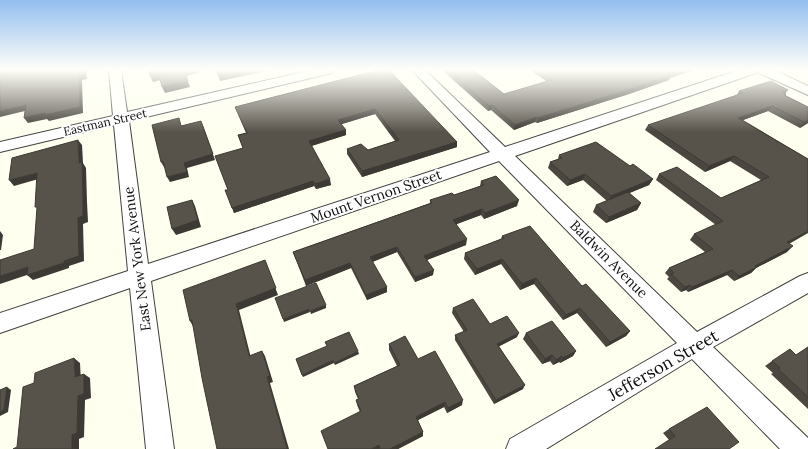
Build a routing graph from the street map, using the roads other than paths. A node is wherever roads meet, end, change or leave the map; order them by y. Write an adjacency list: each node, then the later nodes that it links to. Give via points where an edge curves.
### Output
1 (118, 91): 5 (street, East New York Avenue)
2 (237, 91): 5 (street, Eastman Street)
3 (439, 91): 7 (street, Baldwin Avenue)
4 (689, 91): 7 (street, Mount Vernon Street)
5 (121, 118): 6 (street, Eastman Street); 8 (street, East New York Avenue)
6 (0, 147)
7 (503, 153): 8 (street, Mount Vernon Street); 11 (street, Baldwin Avenue)
8 (139, 276): 10 (street, Mount Vernon Street); 12 (street, East New York Avenue)
9 (808, 282): 11 (street, Jefferson Street)
10 (0, 322)
11 (695, 345): 13 (street, Jefferson Street); 14 (street, Baldwin Avenue)
12 (160, 449)
13 (520, 449)
14 (799, 449)

